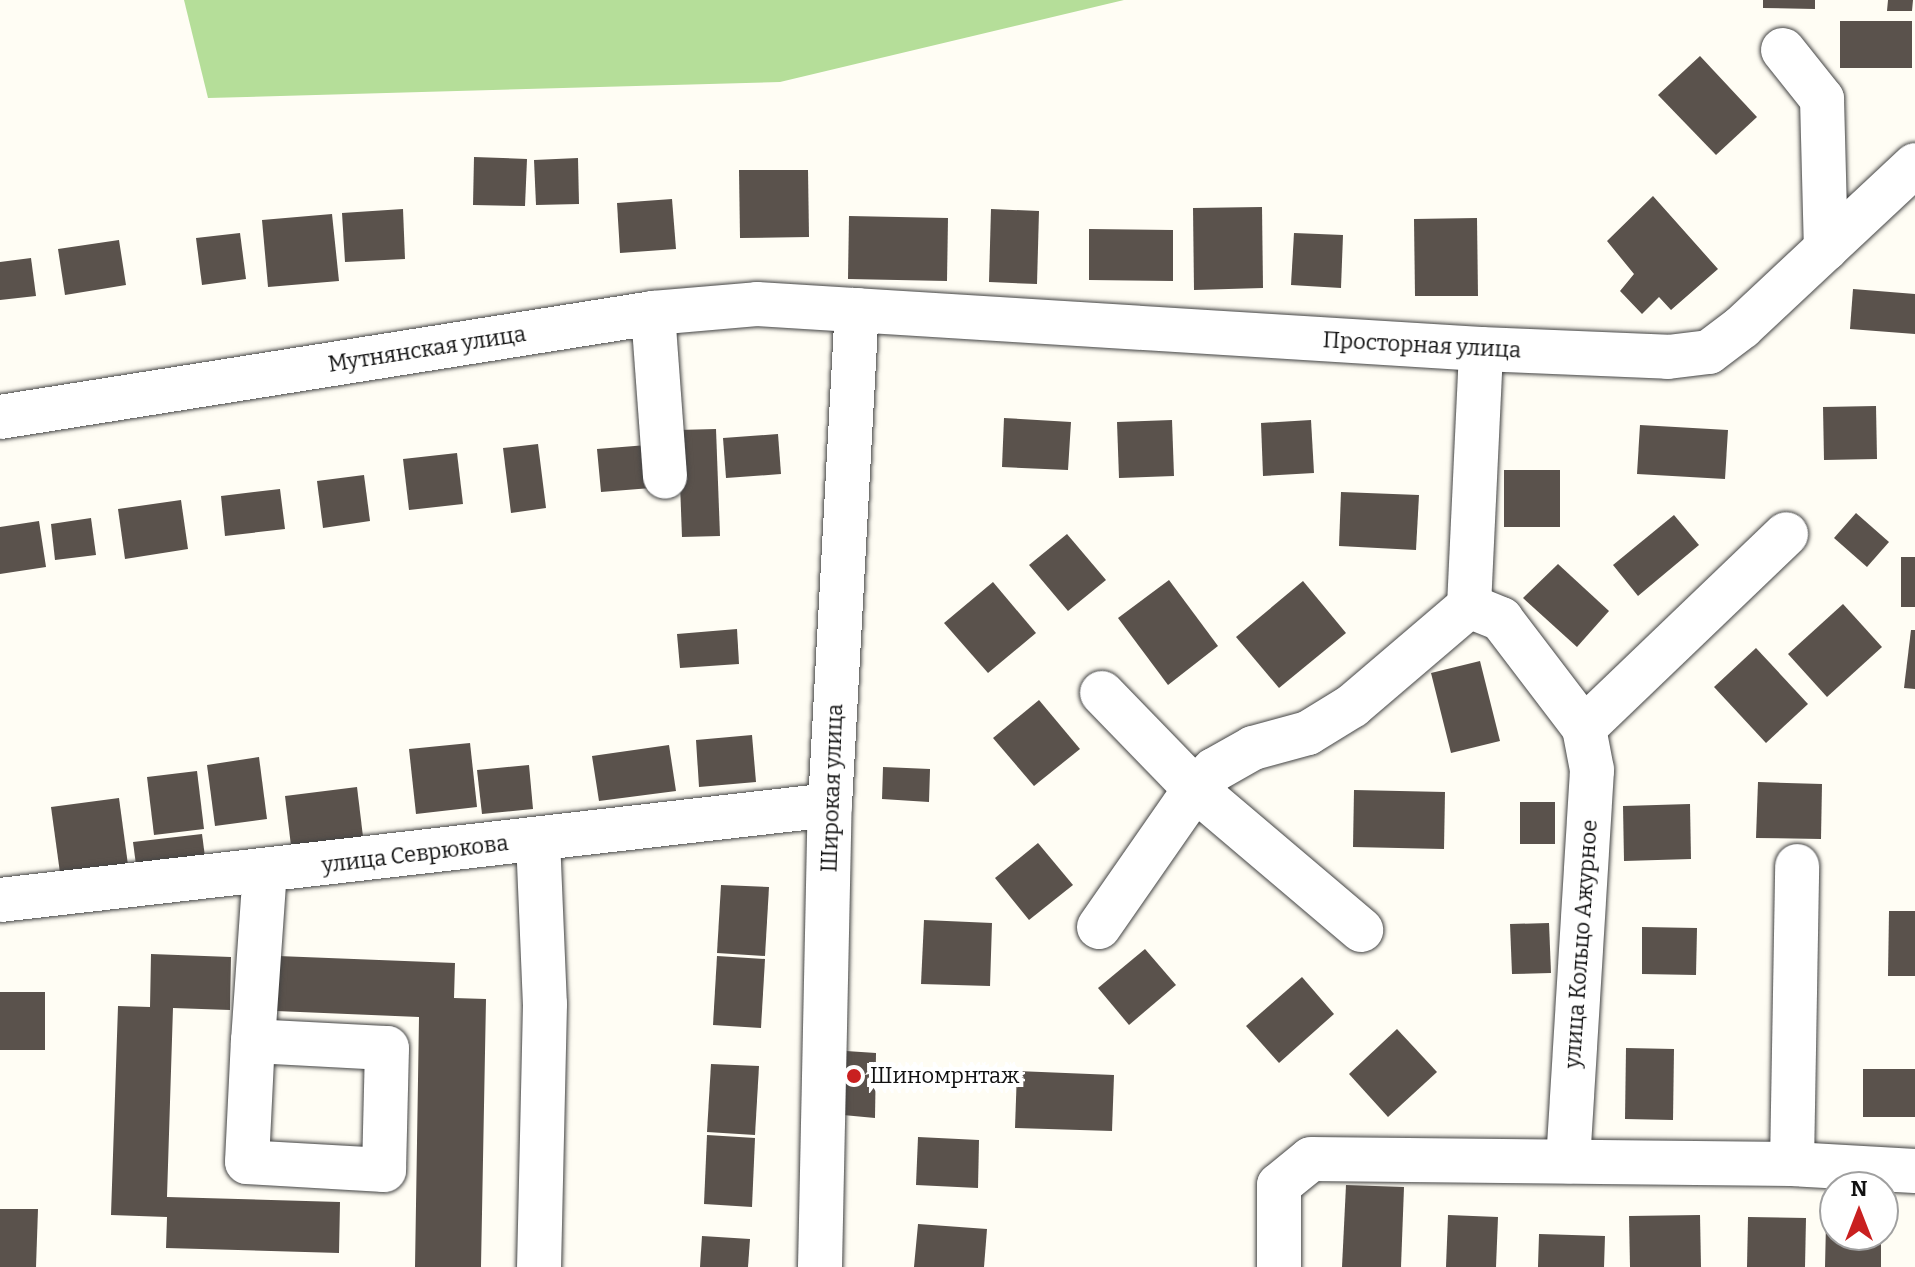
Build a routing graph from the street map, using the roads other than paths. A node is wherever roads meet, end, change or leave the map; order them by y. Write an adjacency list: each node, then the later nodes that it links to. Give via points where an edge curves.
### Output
1 (1783, 50): 3 (street, via 1822,99)
2 (1915, 165): 3 (street, Просторная улица)
3 (1826, 249): 6 (street, Просторная улица, via 1709,352 1668,357)
4 (857, 310): 5 (street, Мутнянская улица, via 757,304); 6 (street, Просторная улица); 14 (street, Широкая улица)
5 (653, 313): 7 (street, Мутнянская улица); 8 (street)
6 (1481, 349): 10 (street)
7 (0, 417)
8 (665, 477)
9 (1786, 534): 12 (street)
10 (1469, 606): 12 (street, улица Кольцо Ажурное, via 1501,619); 13 (street, via 1352,706 1308,733 1253,748 1214,770)
11 (1102, 693): 13 (street)
12 (1584, 728): 22 (street, улица Кольцо Ажурное, via 1592,770)
13 (1195, 789): 19 (street); 20 (street)
14 (830, 805): 15 (street, улица Севрюкова); 26 (street, Широкая улица)
15 (538, 839): 17 (street, улица Севрюкова); 25 (street, via 545,1004)
16 (1797, 866): 23 (street)
17 (265, 871): 18 (street, улица Севрюкова); 21 (street)
18 (0, 900)
19 (1099, 927)
20 (1361, 930)
21 (253, 1041)
22 (1568, 1161): 23 (street); 27 (street, via 1311,1159 1279,1185)
23 (1792, 1164): 24 (street)
24 (1915, 1171)
25 (539, 1267)
26 (820, 1267)
27 (1279, 1267)

